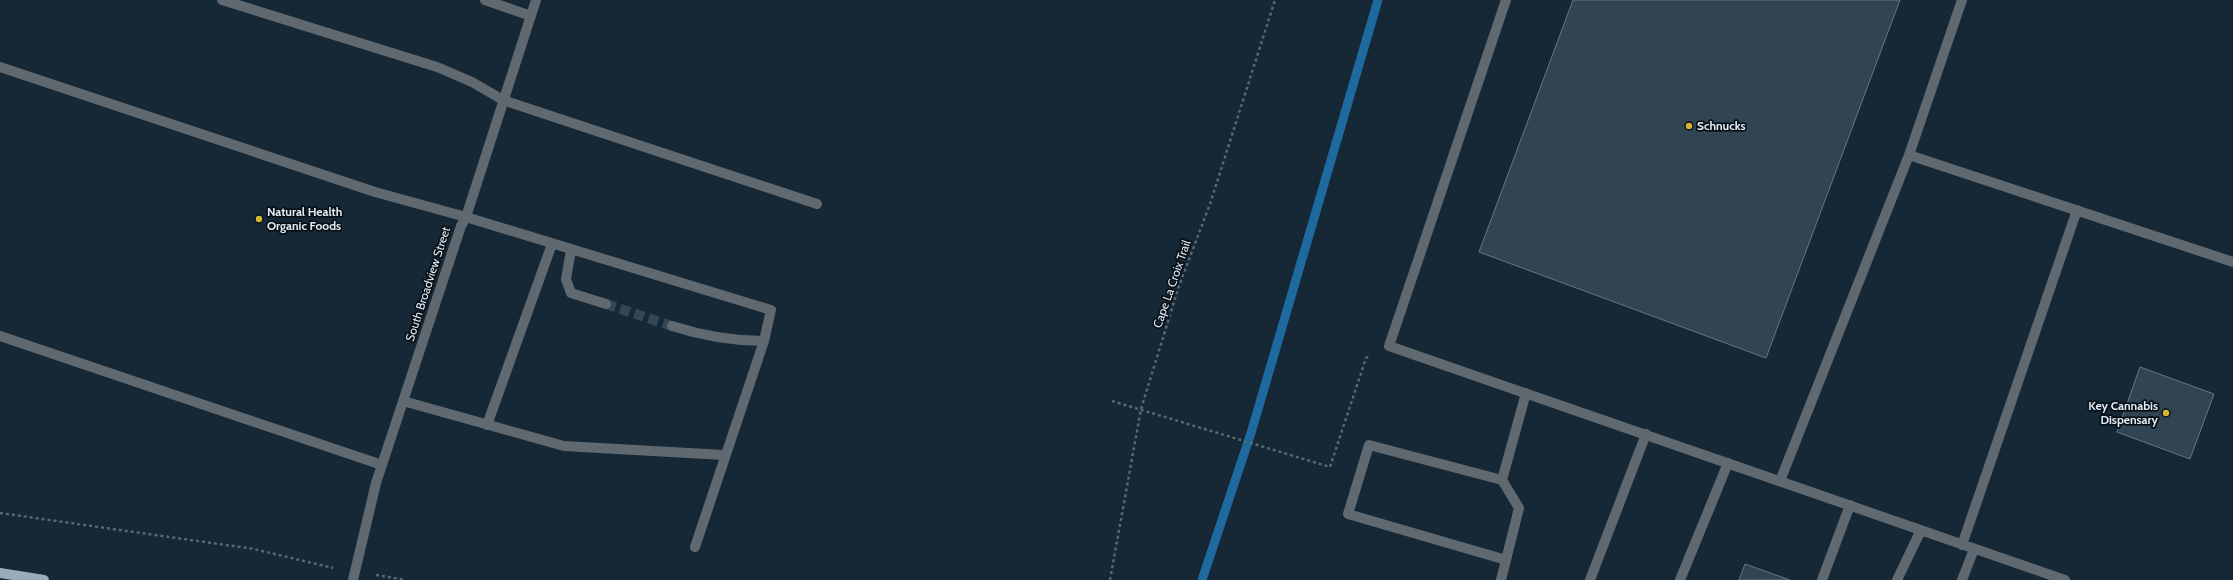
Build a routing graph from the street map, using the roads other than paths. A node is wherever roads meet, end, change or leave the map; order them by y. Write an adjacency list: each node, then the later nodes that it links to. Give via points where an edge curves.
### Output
1 (222, 0): 8 (street, via 437,67 472,82)
2 (485, 0): 6 (street)
3 (536, 0): 6 (street, South Broadview Street)
4 (1506, 0): 20 (street, via 1389,346)
5 (1962, 0): 9 (street)
6 (531, 16): 8 (street, South Broadview Street)
7 (0, 67): 12 (street, via 375,192)
8 (503, 100): 10 (street); 12 (street, South Broadview Street)
9 (1909, 155): 11 (street); 28 (street)
10 (816, 204)
11 (2077, 210): 15 (street); 31 (street)
12 (466, 217): 13 (street); 21 (street, South Broadview Street)
13 (552, 244): 14 (street); 22 (street)
14 (571, 250): 16 (street, via 566,279 571,293); 19 (street, via 771,310)
15 (2233, 262)
16 (606, 304)
17 (672, 326): 19 (street, via 700,335 733,341)
18 (0, 336): 26 (street)
19 (764, 341): 24 (street)
20 (1526, 393): 23 (street); 27 (street)
21 (403, 401): 22 (street); 26 (street, South Broadview Street)
22 (487, 425): 24 (street, via 564,446)
23 (1646, 434): 25 (street); 39 (street)
24 (724, 455): 32 (street)
25 (1728, 463): 28 (street); 40 (street)
26 (382, 465): 37 (street, South Broadview Street)
27 (1502, 480): 34 (street, via 1519,508); 34 (street, via 1369,445 1348,514)
28 (1780, 481): 29 (street)
29 (1850, 505): 30 (street); 41 (street)
30 (1921, 530): 31 (street); 42 (street)
31 (1962, 545): 33 (street)
32 (695, 547)
33 (1974, 549): 43 (street); 44 (street)
34 (1506, 560): 38 (street)
35 (0, 573): 36 (main road)
36 (44, 580)
37 (353, 580)
38 (1501, 580)
39 (1590, 580)
40 (1680, 580)
41 (1822, 580)
42 (1897, 580)
43 (1962, 580)
44 (2065, 580)

